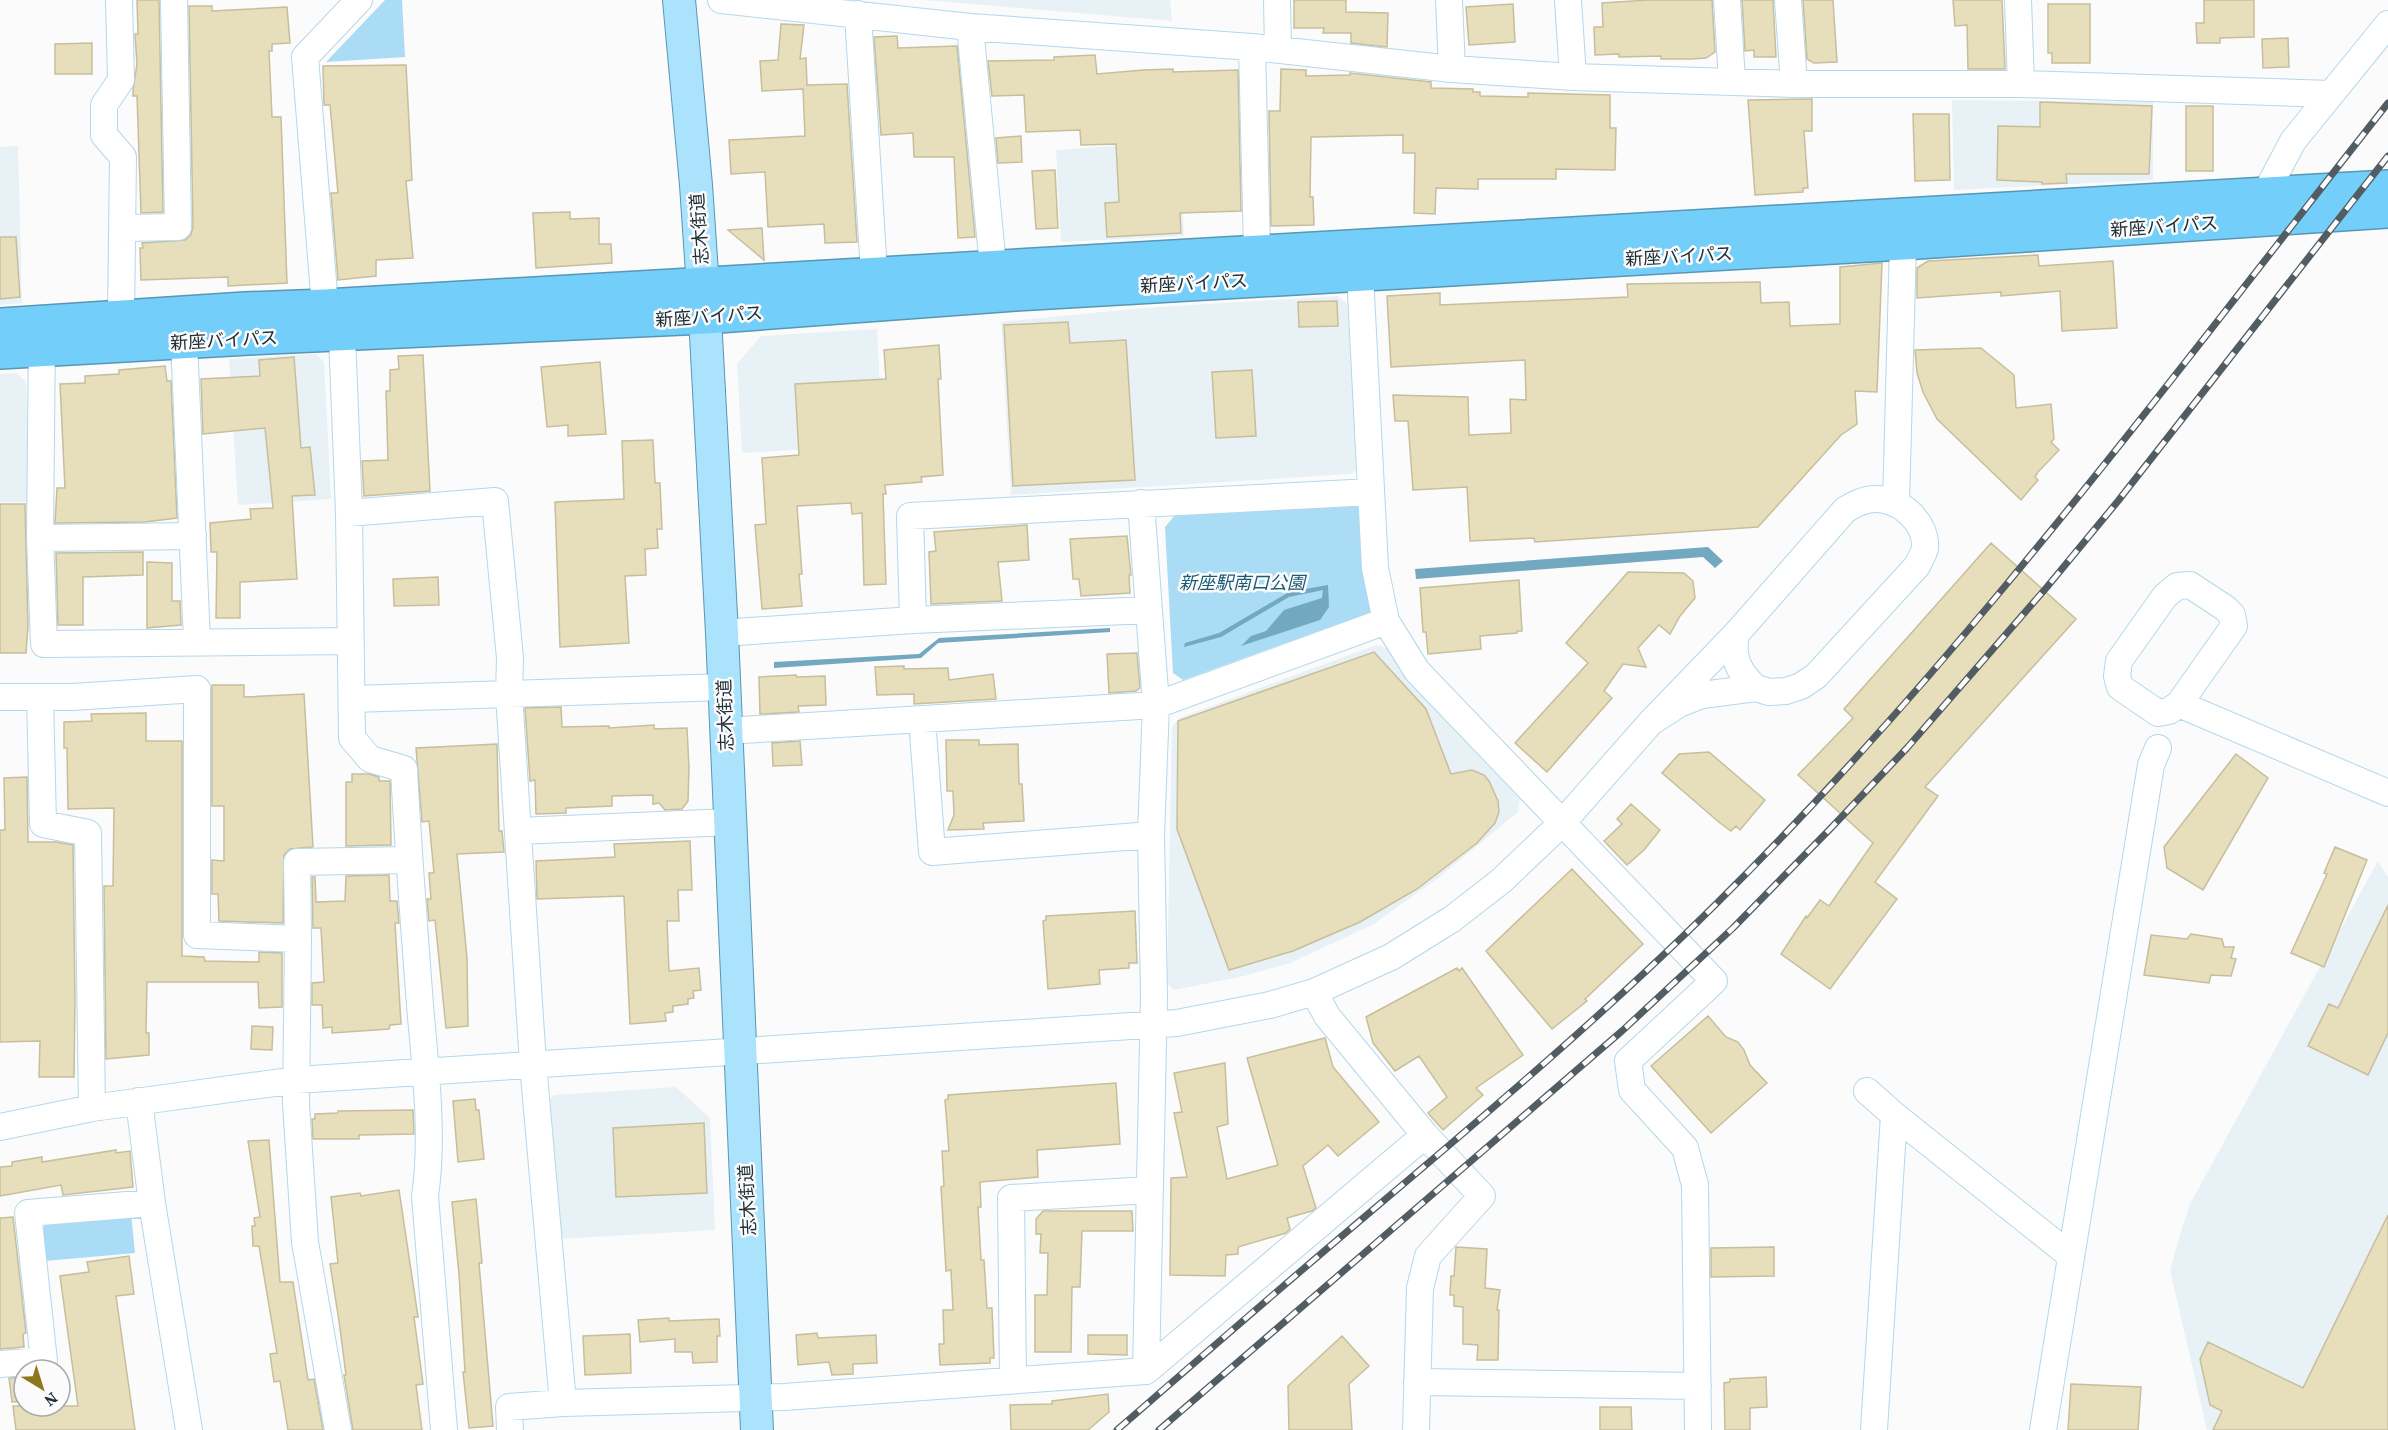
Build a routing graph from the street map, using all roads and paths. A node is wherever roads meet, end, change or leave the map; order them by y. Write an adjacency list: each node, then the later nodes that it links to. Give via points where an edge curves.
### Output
1 (119, 0): 26 (street, via 121,80 104,105 104,135 123,157)
2 (174, 0): 26 (street, via 178,227)
3 (358, 0): 33 (street, via 305,57)
4 (678, 0): 32 (main road, 志木街道)
5 (722, 0): 12 (street)
6 (1277, 0): 16 (street)
7 (1449, 0): 17 (street)
8 (1568, 0): 18 (street)
9 (1727, 0): 19 (street)
10 (1788, 0): 20 (street)
11 (2018, 0): 21 (street)
12 (858, 14): 14 (street); 30 (street)
13 (2388, 24): 22 (street)
14 (970, 27): 15 (street); 29 (street)
15 (1252, 47): 16 (street); 28 (street)
16 (1278, 50): 17 (street)
17 (1452, 69): 18 (street)
18 (1573, 77): 19 (street)
19 (1732, 81): 20 (street)
20 (1794, 84): 21 (street)
21 (2021, 84): 22 (street)
22 (2331, 94): 24 (street, via 2294,141)
23 (2388, 187): 24 (highway, 新座バイパス)
24 (2265, 194): 28 (highway, 新座バイパス)
25 (2388, 211): 27 (highway, 新座バイパス)
26 (122, 228): 34 (street)
27 (1903, 243): 31 (highway, 新座バイパス); 43 (street)
28 (1257, 251): 29 (highway, 新座バイパス)
29 (993, 266): 30 (highway, 新座バイパス)
30 (874, 273): 32 (highway, 新座バイパス)
31 (1360, 274): 35 (highway, 新座バイパス); 41 (street)
32 (703, 283): 33 (highway, 新座バイパス); 35 (main road, 志木街道)
33 (325, 306): 34 (highway, 新座バイパス)
34 (121, 316): 38 (highway, 新座バイパス)
35 (705, 317): 37 (highway, 新座バイパス); 50 (main road, 志木街道)
36 (0, 325): 38 (highway, 新座バイパス)
37 (342, 335): 39 (highway, 新座バイパス); 44 (street)
38 (42, 336): 39 (highway, 新座バイパス); 40 (highway, 新座バイパス); 46 (street)
39 (184, 341): 45 (street)
40 (0, 352)
41 (1371, 492): 42 (street); 49 (street, via 1375,568)
42 (1141, 503): 47 (street); 48 (street, via 910,516)
43 (1896, 504): 51 (street, via 1877,499 1845,510); 55 (street, via 1916,520 1922,532 1925,549 1917,566 1816,676 1786,691)
44 (349, 513): 53 (street); 56 (street, via 495,501 510,658)
45 (192, 536): 46 (street); 52 (street)
46 (40, 538): 52 (street, via 44,644)
47 (1149, 610): 48 (street); 61 (street)
48 (913, 620): 50 (street)
49 (1386, 621): 61 (street); 68 (street, via 1418,671)
50 (722, 633): 54 (main road, 志木街道)
51 (1736, 634): 55 (street, via 1736,663); 63 (street)
52 (197, 641): 53 (street)
53 (350, 641): 59 (street)
54 (724, 687): 56 (street); 64 (main road, 志木街道)
55 (1756, 688): 63 (street, via 1702,694)
56 (508, 695): 59 (street); 69 (street)
57 (0, 697): 58 (street)
58 (40, 697): 72 (street, via 197,689 197,935); 81 (street, via 44,824 88,833)
59 (352, 699): 71 (street, via 352,738 370,759 404,769)
60 (2179, 704): 60 (street, via 2158,712 2120,687 2117,676 2119,661 2165,596 2176,586 2190,585 2225,608 2232,615 2234,626); 66 (street)
61 (1155, 705): 62 (street); 70 (street)
62 (922, 718): 64 (street); 70 (street, via 932,852)
63 (1652, 722): 68 (street)
64 (725, 731): 67 (main road, 志木街道)
65 (2155, 756): 87 (street)
66 (2388, 793)
67 (730, 822): 69 (street); 75 (main road, 志木街道)
68 (1562, 823): 73 (street, via 1501,881 1452,919 1391,957); 92 (street, via 1714,981 1628,1061 1632,1090 1684,1148 1695,1185)
69 (518, 831): 76 (street)
70 (1151, 835): 74 (street)
71 (408, 860): 72 (street, via 297,862); 77 (street)
72 (298, 939): 78 (street)
73 (1314, 992): 74 (street, via 1226,1014); 84 (street, via 1327,1016)
74 (1153, 1025): 75 (street); 85 (street)
75 (741, 1052): 76 (street); 93 (main road, 志木街道)
76 (532, 1064): 77 (street); 94 (street)
77 (426, 1071): 78 (street); 97 (street, via 425,1196)
78 (296, 1080): 80 (street); 96 (street, via 305,1242)
79 (1867, 1091): 82 (street)
80 (139, 1101): 81 (street); 86 (street)
81 (92, 1108): 83 (street)
82 (1894, 1115): 87 (street); 102 (street)
83 (0, 1127)
84 (1425, 1135): 89 (street); 91 (street, via 1482,1196 1428,1256 1420,1288)
85 (1150, 1190): 89 (street); 90 (street, via 1011,1198)
86 (152, 1203): 88 (street, via 28,1213 44,1361); 95 (street)
87 (2071, 1256): 103 (street)
88 (0, 1364)
89 (1146, 1371): 90 (street)
90 (1013, 1380): 93 (street)
91 (1417, 1382): 92 (street); 100 (street)
92 (1698, 1386): 101 (street)
93 (756, 1398): 94 (street); 99 (main road, 志木街道)
94 (563, 1403): 98 (street, via 509,1407)
95 (189, 1430)
96 (338, 1430)
97 (444, 1430)
98 (510, 1430)
99 (757, 1430)
100 (1416, 1430)
101 (1698, 1430)
102 (1874, 1430)
103 (2043, 1430)

